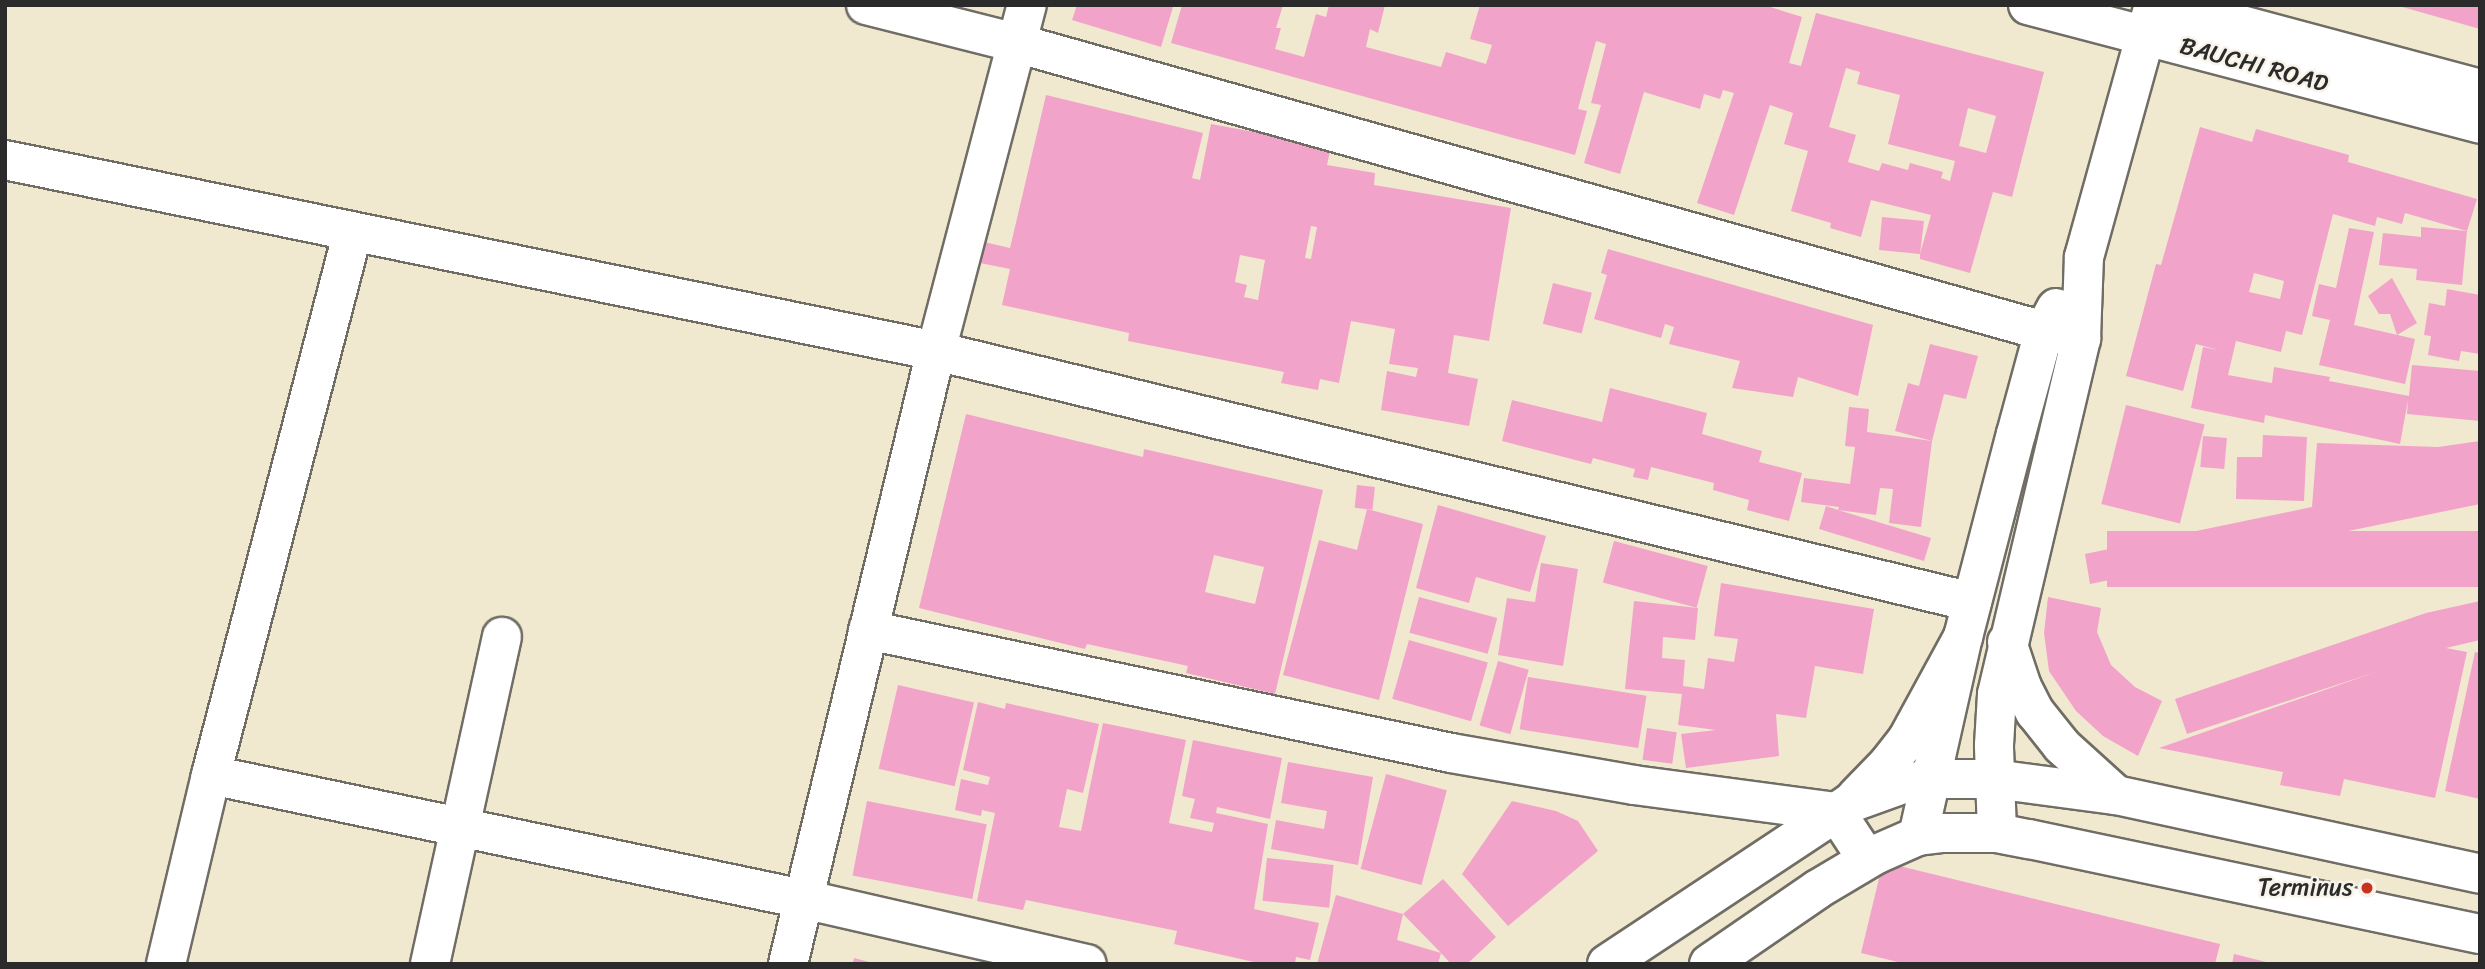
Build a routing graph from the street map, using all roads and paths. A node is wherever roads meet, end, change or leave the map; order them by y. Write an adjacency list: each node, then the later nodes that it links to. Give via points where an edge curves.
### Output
1 (866, 5): 6 (main road)
2 (1027, 5): 6 (main road)
3 (2028, 5): 5 (main road, BAUCHI ROAD)
4 (2167, 5): 7 (main road, BAUCHI ROAD)
5 (2150, 21): 8 (main road, BAUCHI ROAD); 11 (main road)
6 (1016, 43): 12 (main road); 14 (main road)
7 (2480, 89)
8 (2480, 124)
9 (5, 160): 10 (main road)
10 (353, 231): 14 (main road); 19 (main road)
11 (2084, 257): 12 (main road); 13 (main road)
12 (2044, 331): 13 (main road); 15 (main road)
13 (2081, 338): 18 (main road)
14 (936, 351): 15 (main road); 16 (main road)
15 (1968, 620): 20 (main road); 23 (main road, via 1908,738)
16 (868, 631): 23 (main road, via 1451,752 1634,785); 29 (main road)
17 (502, 637): 24 (main road)
18 (2007, 642): 21 (main road, via 1997,694); 22 (main road, via 2035,712 2062,746)
19 (211, 775): 24 (main road); 31 (main road)
20 (1931, 779): 21 (main road); 23 (main road, via 1906,783); 26 (main road)
21 (1994, 779): 22 (main road); 25 (main road)
22 (2116, 795): 28 (main road)
23 (1843, 807): 27 (main road); 35 (main road)
24 (460, 827): 29 (main road); 32 (main road)
25 (1997, 833): 26 (main road); 30 (main road)
26 (1918, 836): 27 (main road)
27 (1867, 859): 36 (main road)
28 (2480, 874)
29 (803, 899): 33 (main road); 34 (main road)
30 (2480, 934)
31 (166, 964)
32 (430, 964)
33 (788, 964)
34 (1087, 964)
35 (1608, 964)
36 (1709, 964)

